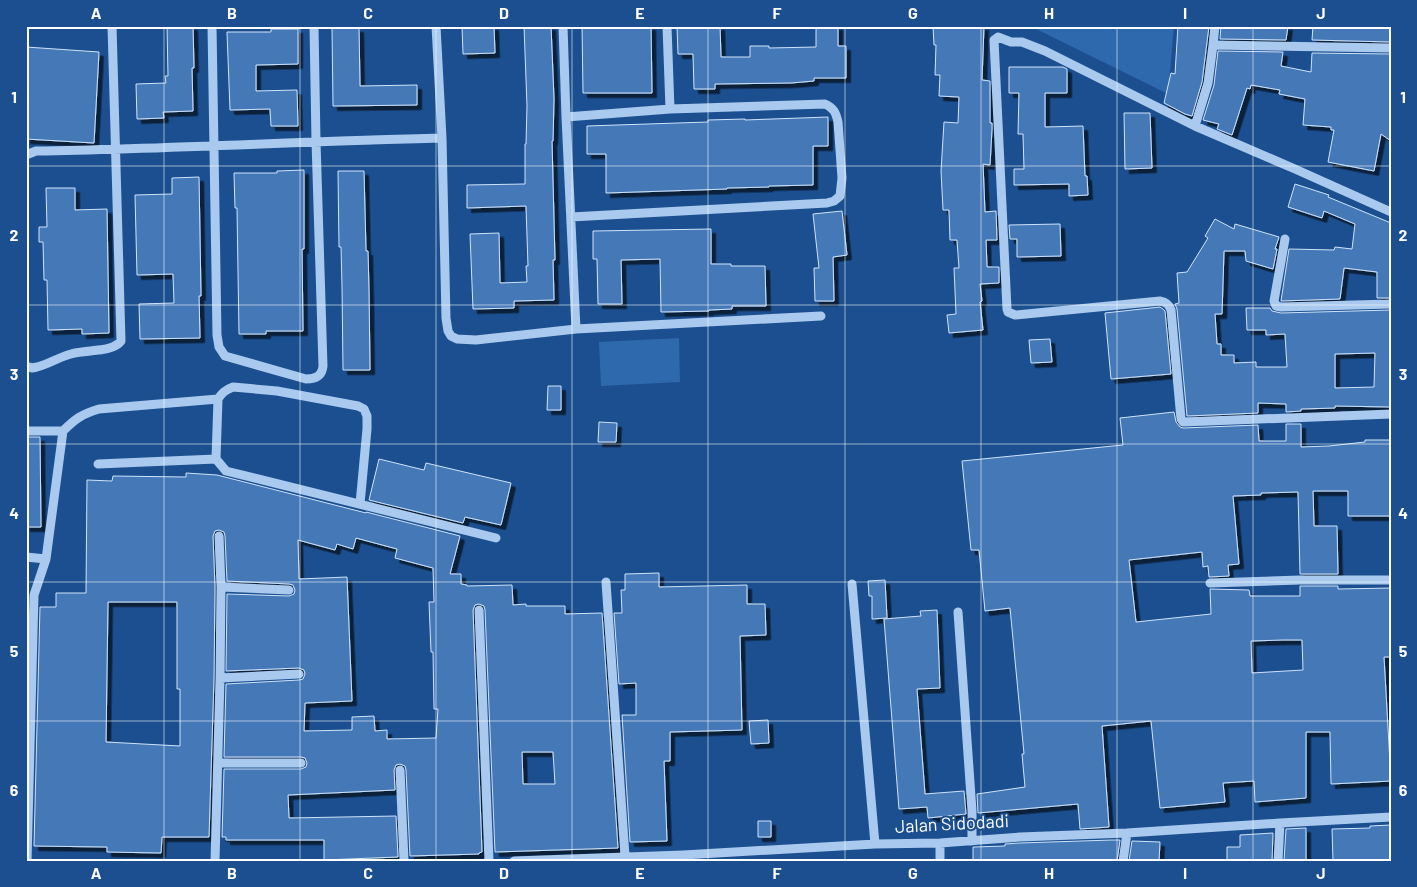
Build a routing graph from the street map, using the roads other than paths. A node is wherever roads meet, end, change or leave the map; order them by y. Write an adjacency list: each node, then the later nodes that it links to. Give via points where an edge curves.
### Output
1 (112, 26): 16 (street)
2 (212, 26): 15 (street)
3 (314, 26): 14 (street)
4 (436, 26): 13 (street)
5 (563, 26): 11 (street)
6 (668, 26): 10 (street)
7 (1215, 26): 8 (street)
8 (1213, 45): 9 (street); 12 (street, via 1208,83)
9 (1391, 48)
10 (670, 109): 11 (street); 19 (street, via 817,104 832,107 838,122 840,196 834,201 819,204)
11 (566, 117): 19 (street)
12 (1195, 126): 18 (street); 26 (street, via 1045,51 1022,42 996,38 1008,312 1015,315 1165,302 1171,310 1180,418 1183,422)
13 (442, 138): 14 (street); 23 (street, via 446,318 451,336 476,340)
14 (316, 141): 15 (street); 15 (street, via 323,366 322,373 314,379 225,356 219,347)
15 (214, 146): 16 (street)
16 (116, 150): 17 (street, via 36,151); 24 (street, via 121,341 111,348 70,354 37,368)
17 (26, 155)
18 (1391, 212)
19 (571, 216): 23 (street)
20 (1285, 239): 21 (street, via 1274,302 1276,306)
21 (1391, 304)
22 (820, 316): 23 (street)
23 (576, 329)
24 (26, 366)
25 (218, 399): 28 (street, via 99,409 75,419); 29 (street); 31 (street, via 227,389 243,387 362,407 367,416 367,429)
26 (1391, 414)
27 (26, 431): 28 (street)
28 (63, 431): 35 (street)
29 (216, 459): 30 (street); 31 (street, via 226,471 236,475)
30 (98, 464)
31 (360, 504): 33 (street)
32 (219, 536): 40 (street)
33 (496, 538)
34 (26, 557): 35 (street)
35 (46, 559): 57 (street, via 34,595)
36 (1391, 580): 38 (street)
37 (606, 582): 55 (street)
38 (1210, 583)
39 (852, 584): 54 (street)
40 (220, 588): 41 (street); 45 (street)
41 (289, 590)
42 (479, 610): 60 (street)
43 (958, 612): 52 (street)
44 (299, 674): 45 (street)
45 (220, 678): 46 (street)
46 (218, 763): 47 (street); 58 (street)
47 (301, 763)
48 (400, 770): 59 (street)
49 (1391, 817): 50 (street, Jalan Sidodadi)
50 (1280, 823): 51 (street, Jalan Sidodadi); 64 (street)
51 (1127, 833): 52 (street, Jalan Sidodadi); 63 (street)
52 (972, 840): 53 (street, Jalan Sidodadi)
53 (940, 843): 54 (street, Jalan Sidodadi); 62 (street)
54 (875, 844): 56 (street, Jalan Sidodadi)
55 (625, 856): 56 (street, Jalan Sidodadi); 61 (street, Jalan Sidodadi)
56 (683, 858)
57 (27, 861)
58 (216, 861)
59 (404, 861)
60 (489, 861)
61 (514, 861)
62 (940, 861)
63 (1123, 861)
64 (1278, 861)

